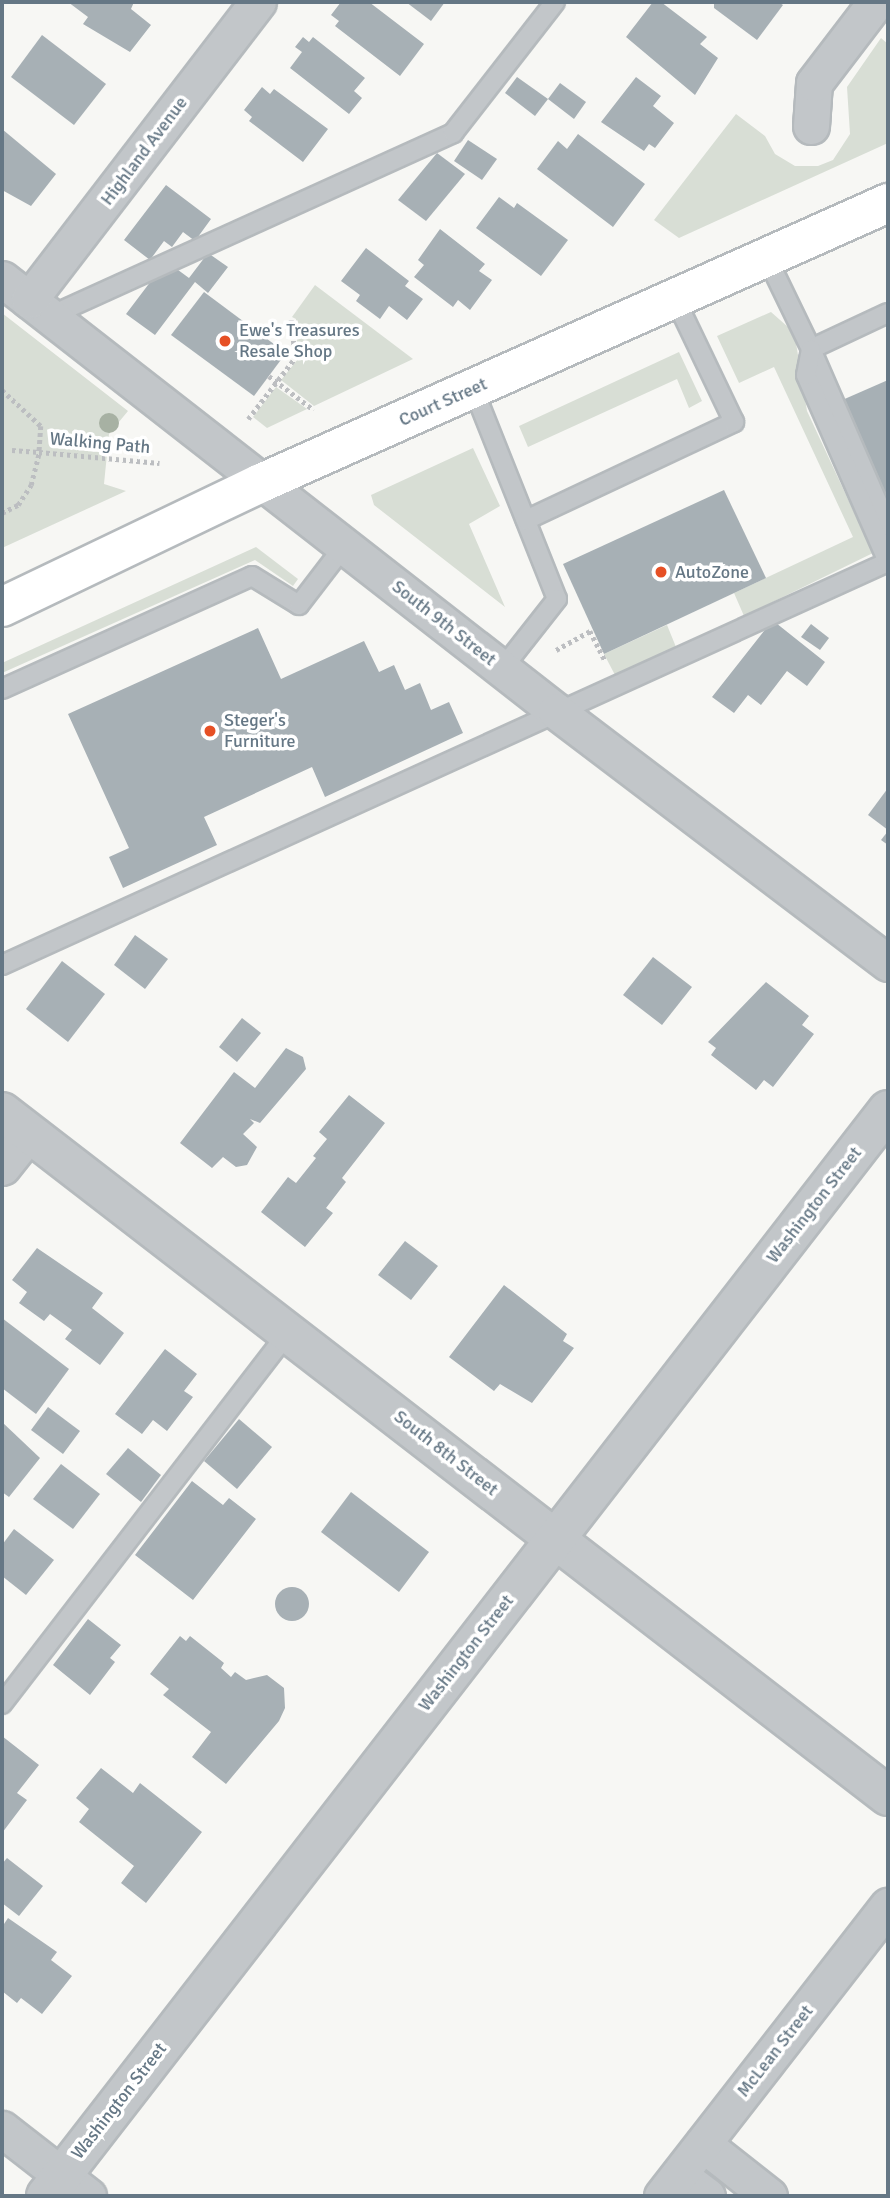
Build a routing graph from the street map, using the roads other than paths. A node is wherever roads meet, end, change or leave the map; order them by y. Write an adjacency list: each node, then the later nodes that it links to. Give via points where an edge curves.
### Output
1 (258, 2): 9 (street, Highland Avenue)
2 (555, 2): 9 (lane, via 453,133)
3 (876, 2): 4 (street, via 814,83)
4 (811, 126)
5 (888, 203): 6 (main road, Court Street)
6 (767, 258): 8 (main road, Court Street); 11 (lane)
7 (2, 279): 9 (street, South 9th Street)
8 (675, 299): 12 (main road, Court Street); 14 (lane, via 734,422)
9 (40, 308): 13 (street, South 9th Street)
10 (888, 313): 11 (lane)
11 (811, 349): 15 (lane); 20 (lane, via 806,375 888,562)
12 (473, 388): 13 (main road, Court Street); 14 (lane)
13 (261, 483): 16 (street, South 9th Street); 17 (main road, Court Street)
14 (526, 520): 18 (lane, via 557,599)
15 (888, 526)
16 (345, 545): 18 (street, South 9th Street); 19 (lane, via 299,604 253,576)
17 (2, 607)
18 (502, 669): 20 (street, South 9th Street)
19 (2, 689)
20 (556, 711): 21 (street, South 9th Street); 22 (lane)
21 (888, 963)
22 (2, 965)
23 (888, 1110): 27 (street, Washington Street)
24 (15, 1122): 25 (street); 26 (street, South 8th Street)
25 (2, 1167)
26 (288, 1332): 27 (street, South 8th Street); 28 (lane)
27 (555, 1537): 29 (street, South 8th Street); 34 (street, Washington Street)
28 (2, 1704)
29 (888, 1796)
30 (888, 1906): 32 (street, McLean Street)
31 (2, 2129): 34 (street)
32 (703, 2144): 33 (street, McLean Street); 36 (street)
33 (671, 2185): 35 (street)
34 (65, 2189)
35 (707, 2196)
36 (769, 2196)

